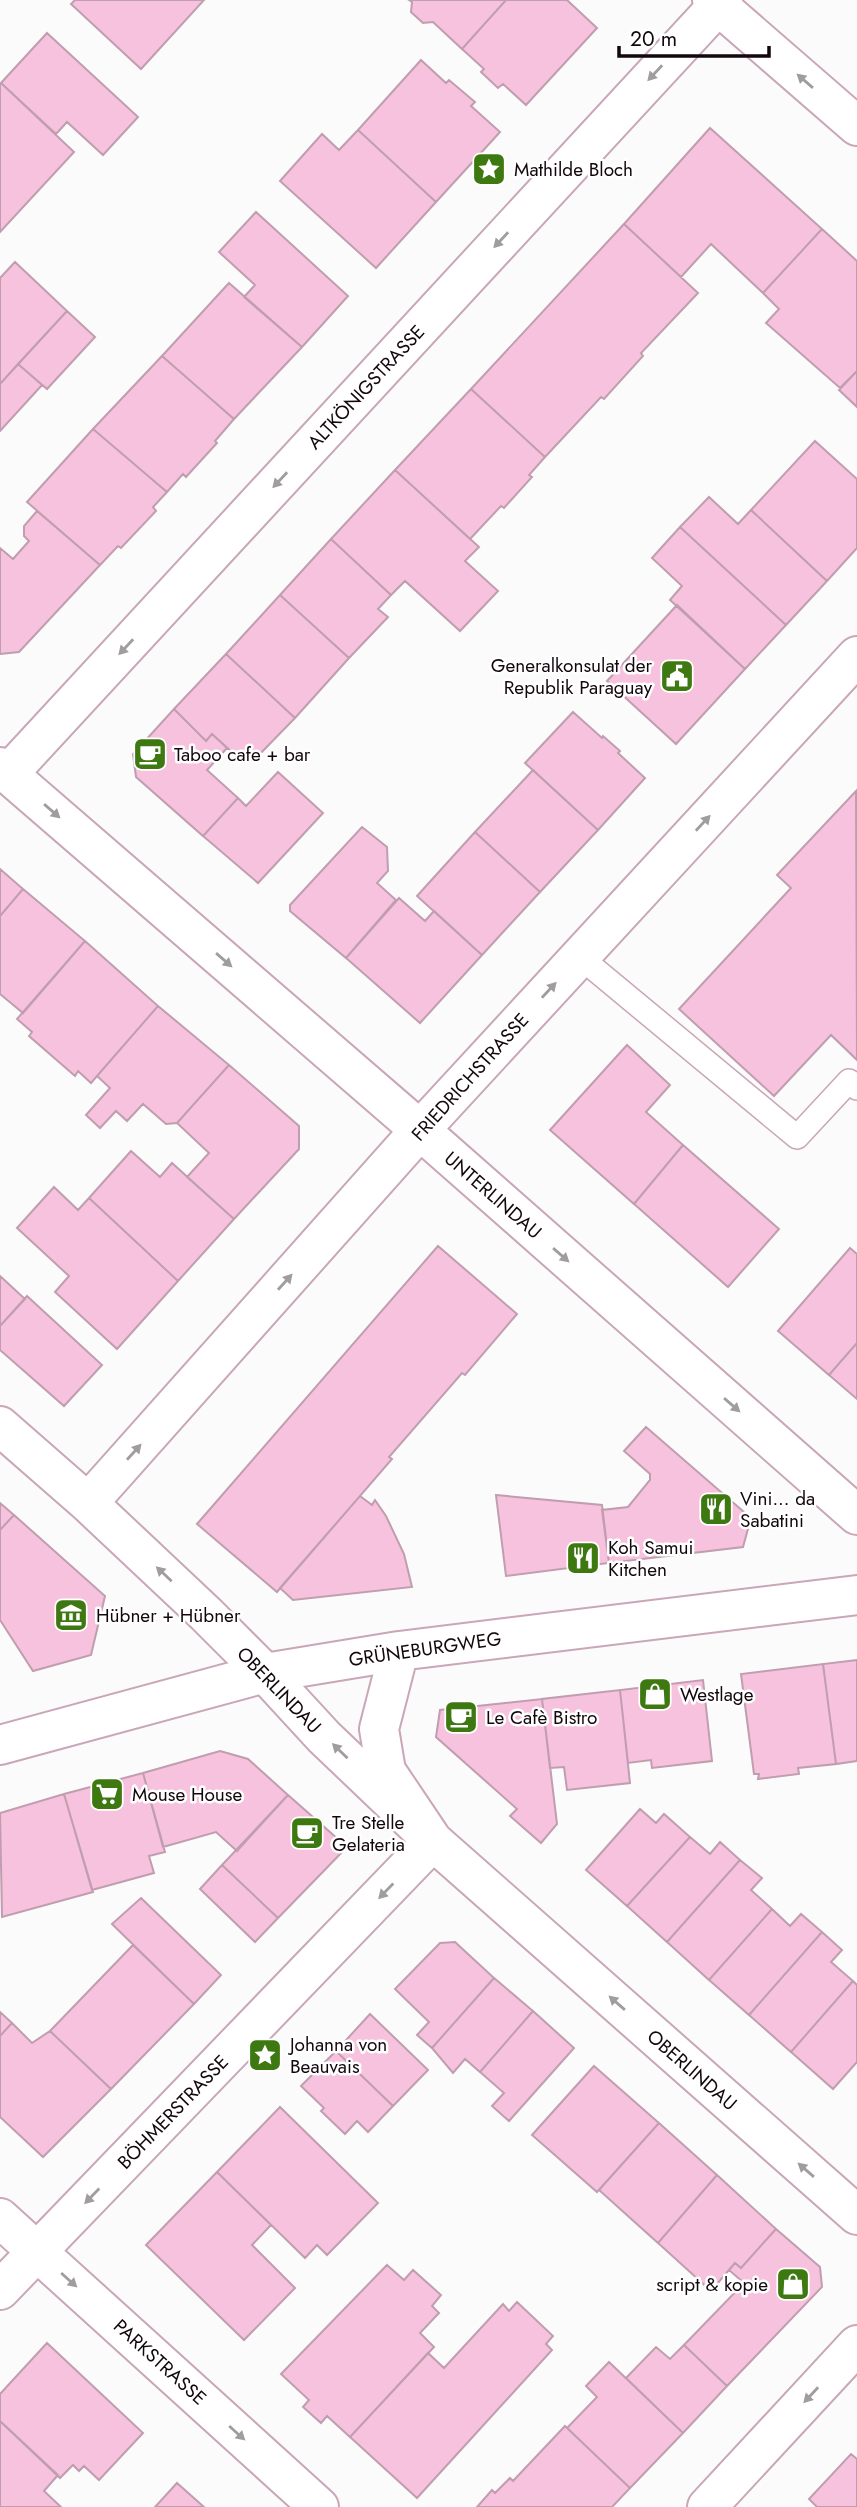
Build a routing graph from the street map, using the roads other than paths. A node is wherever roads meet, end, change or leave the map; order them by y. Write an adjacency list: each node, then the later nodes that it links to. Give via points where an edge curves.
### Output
1 (718, 2): 2 (street, one-way to 1); 4 (street, ALTKÖNIGSTRASSE, one-way to 4)
2 (857, 126)
3 (857, 656): 5 (street, FRIEDRICHSTRASSE, one-way to 3)
4 (4, 770): 7 (street, UNTERLINDAU, one-way to 7)
5 (580, 957): 6 (lane, via 797,1137 849,1082); 7 (street, FRIEDRICHSTRASSE, one-way to 5)
6 (857, 1088)
7 (420, 1130): 9 (street, FRIEDRICHSTRASSE, one-way to 7); 10 (street, UNTERLINDAU, one-way to 10)
8 (0, 1426): 9 (street, OBERLINDAU)
9 (88, 1503): 13 (street, OBERLINDAU, one-way to 9)
10 (857, 1516)
11 (857, 1595): 12 (street, GRÜNEBURGWEG)
12 (399, 1651): 13 (street, GRÜNEBURGWEG); 15 (street, OBERLINDAU, via 379,1729 386,1771)
13 (265, 1673): 14 (street, GRÜNEBURGWEG); 15 (street, OBERLINDAU, one-way to 13)
14 (0, 1745)
15 (433, 1842): 16 (street, OBERLINDAU, one-way to 15); 18 (street, BÖHMERSTRASSE, one-way to 18)
16 (857, 2215)
17 (0, 2218): 18 (street, PARKSTRASSE)
18 (38, 2252): 19 (street, BÖHMERSTRASSE); 21 (street, PARKSTRASSE, one-way to 21)
19 (0, 2290)
20 (857, 2345): 22 (street, one-way to 22)
21 (320, 2507)
22 (707, 2507)

